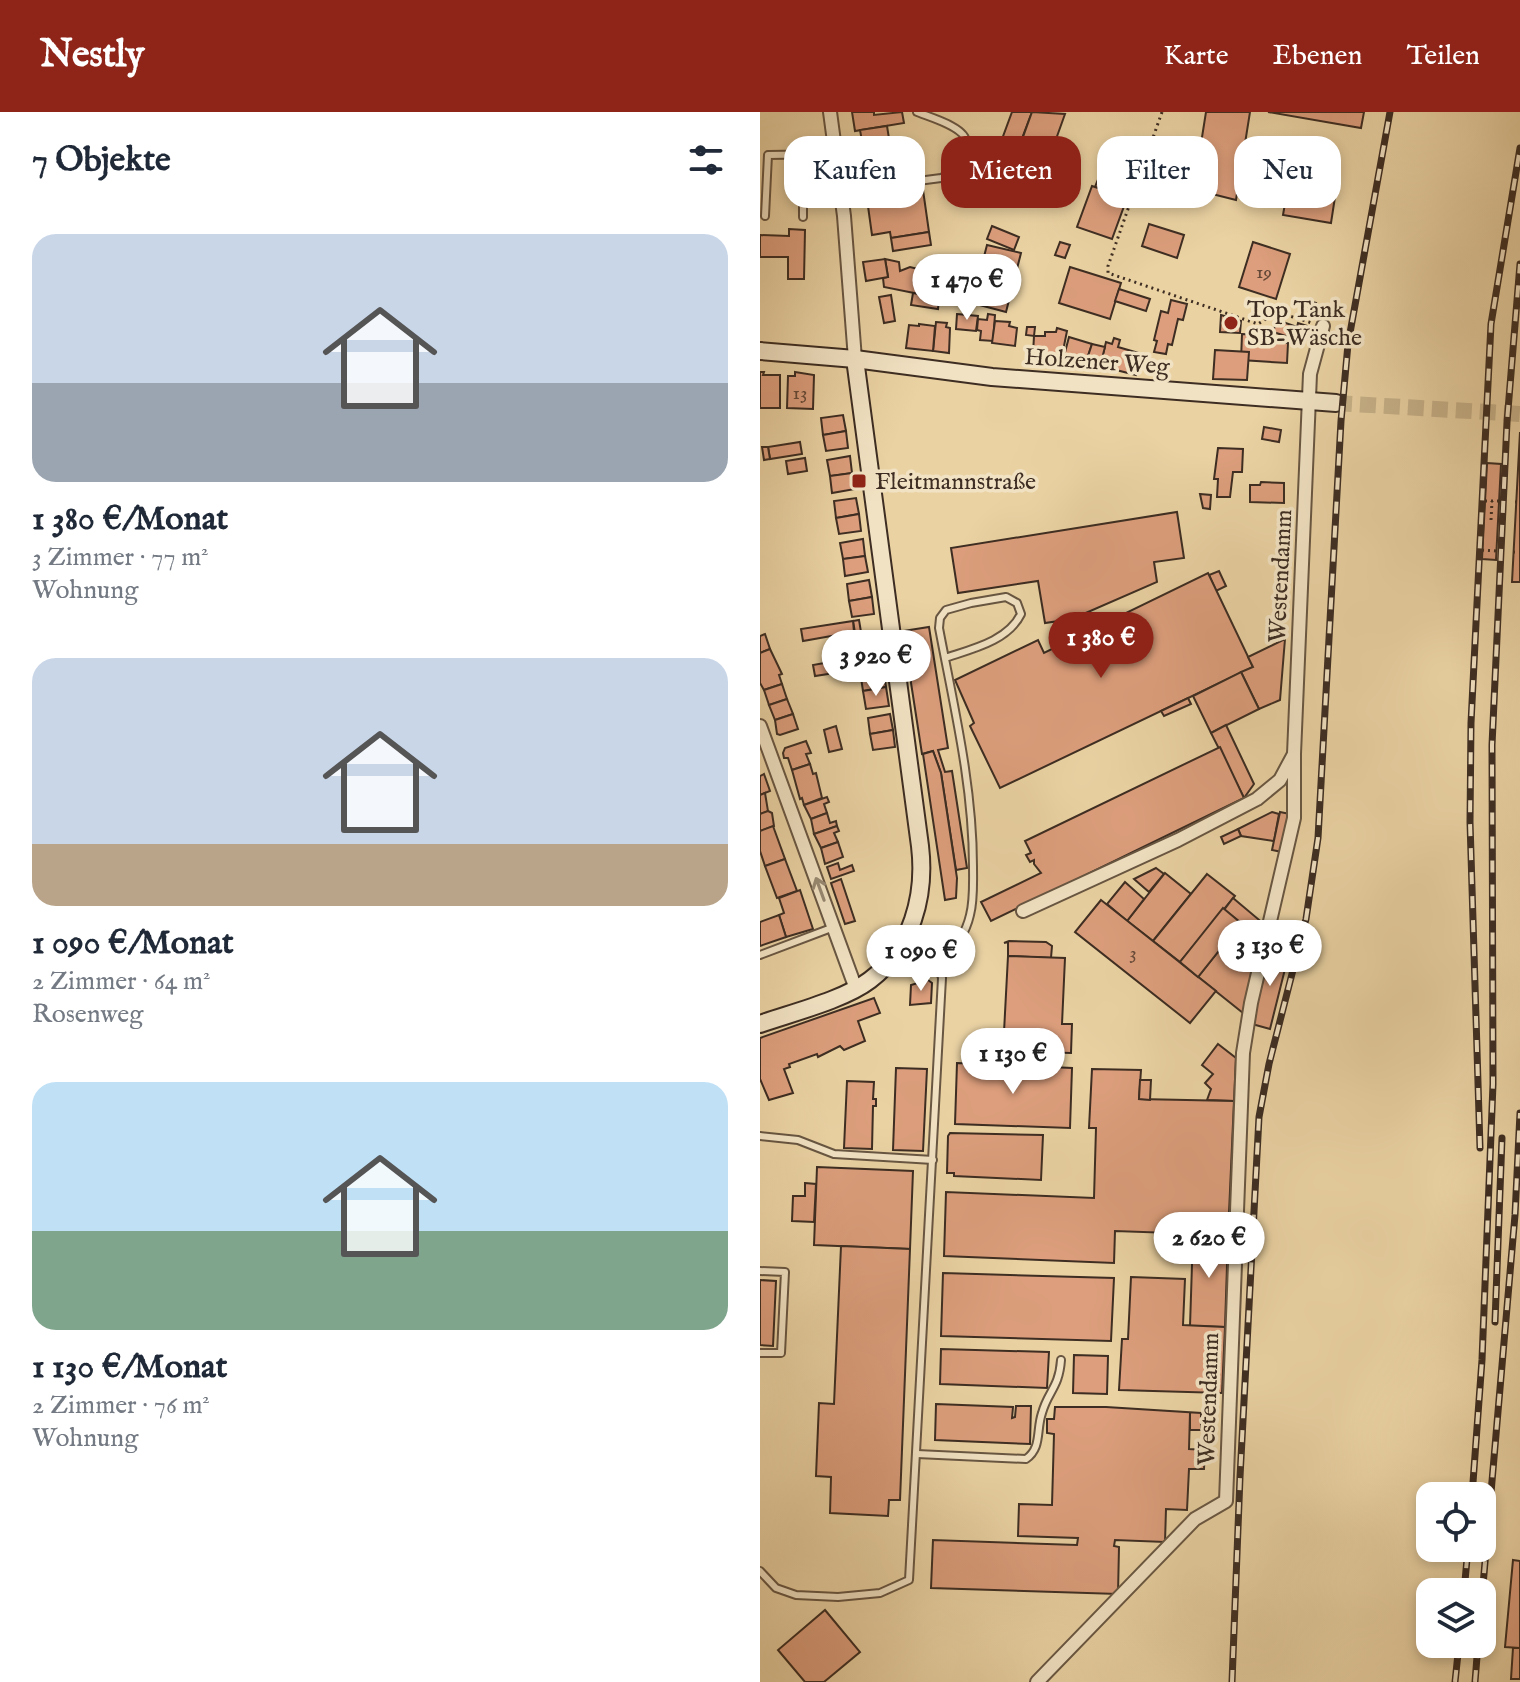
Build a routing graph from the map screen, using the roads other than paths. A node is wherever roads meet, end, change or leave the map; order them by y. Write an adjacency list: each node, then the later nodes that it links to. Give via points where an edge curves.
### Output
1 (830, 112): 3 (street)
2 (917, 112): 5 (lane, via 958,129 966,144 954,173)
3 (833, 136)
4 (784, 155): 8 (lane, via 768,155)
5 (925, 180)
6 (803, 208): 9 (lane)
7 (842, 208): 12 (street)
8 (765, 216)
9 (803, 217)
10 (1323, 326): 13 (street, Westendamm)
11 (760, 351): 12 (street, Holzener Weg)
12 (855, 359): 13 (street, Holzener Weg, via 992,377); 21 (street, via 923,868 922,888)
13 (1309, 401): 14 (street, Holzener Weg); 18 (street, Westendamm)
14 (1336, 403)
15 (945, 658): 15 (lane, via 939,628 946,610 1006,597 1017,603 1021,614 1016,625); 23 (lane, via 969,791 973,894 960,942)
16 (760, 726): 17 (street)
17 (765, 750): 20 (street, one-way to 17)
18 (1294, 754): 19 (street, via 1280,780 1257,799); 33 (street, Westendamm, via 1294,818 1243,1053 1226,1501 1195,1519)
19 (1023, 911)
20 (834, 927): 22 (lane); 24 (street)
21 (905, 938): 23 (lane, via 936,958); 24 (street, via 884,967)
22 (760, 955)
23 (939, 968): 27 (lane)
24 (856, 989): 25 (street)
25 (760, 1024)
26 (760, 1136): 27 (lane, via 798,1140 834,1154)
27 (933, 1160): 31 (lane)
28 (760, 1271): 29 (lane, via 785,1272 781,1353)
29 (760, 1353)
30 (1061, 1360): 31 (lane, via 1056,1387 1042,1410 1036,1448 1026,1459)
31 (917, 1454): 32 (lane, via 909,1580 880,1593 796,1595 776,1588)
32 (760, 1571)
33 (1037, 1682)

